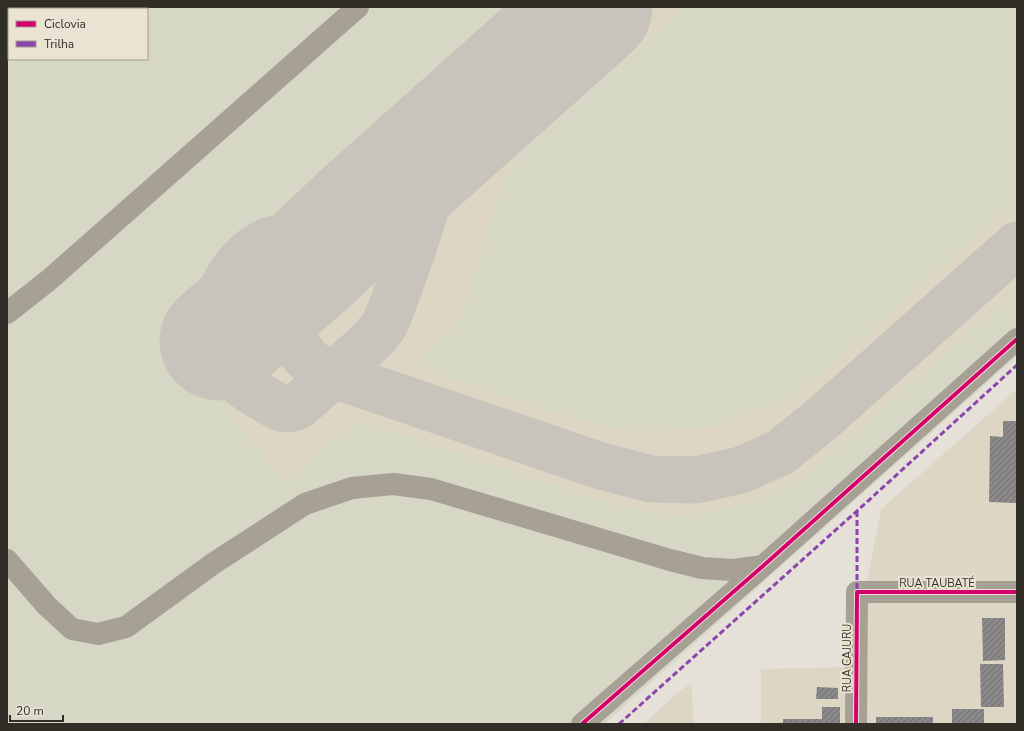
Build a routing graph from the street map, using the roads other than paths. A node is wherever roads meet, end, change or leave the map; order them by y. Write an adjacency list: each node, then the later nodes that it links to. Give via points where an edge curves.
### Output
1 (358, 7): 2 (street, via 49,280)
2 (7, 313)
3 (1017, 339): 5 (street)
4 (7, 560): 5 (street, via 47,606 72,629 98,634 126,627 214,563 305,504 352,488 393,484 431,489 702,568 733,570)
5 (763, 566): 8 (street)
6 (857, 592): 7 (street, RUA TAUBATÉ); 9 (street, RUA CAJURU)
7 (1017, 592)
8 (582, 724)
9 (856, 724)

